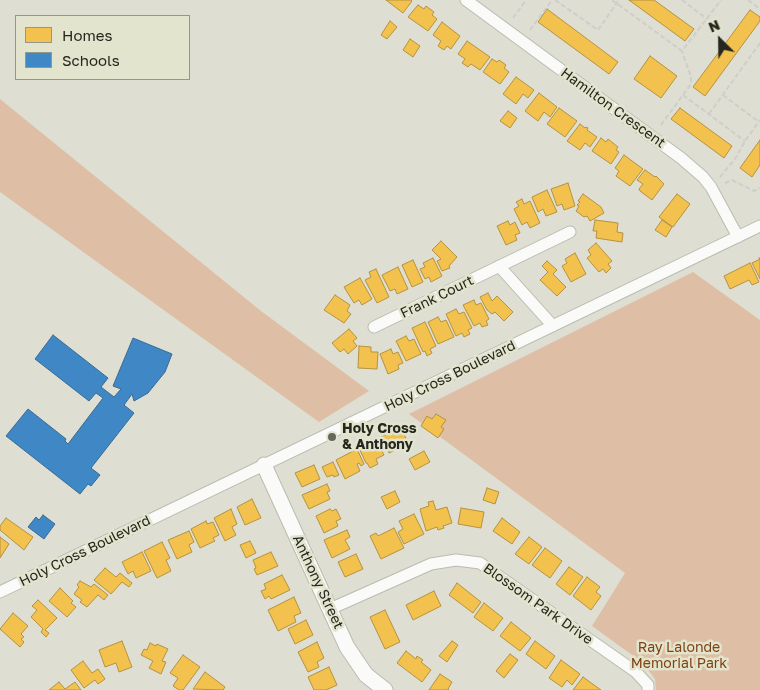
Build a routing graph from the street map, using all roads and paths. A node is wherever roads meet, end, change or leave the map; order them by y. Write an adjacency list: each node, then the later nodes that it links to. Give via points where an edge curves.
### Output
1 (466, 0): 27 (street, Hamilton Crescent, via 703,177)
2 (526, 0): 11 (path)
3 (554, 0): 9 (path, via 598,30); 13 (path)
4 (612, 0): 9 (path)
5 (619, 0): 9 (path)
6 (682, 0): 12 (path)
7 (721, 0): 12 (path)
8 (748, 0): 10 (path)
9 (617, 3): 15 (path)
10 (760, 9)
11 (513, 18)
12 (708, 19): 15 (path)
13 (530, 30)
14 (760, 43): 17 (path)
15 (682, 51): 16 (path, via 691,77 691,84)
16 (683, 95): 18 (path); 20 (path)
17 (723, 95): 18 (path); 19 (path)
18 (709, 114): 21 (path)
19 (759, 121): 21 (path)
20 (661, 125)
21 (745, 140): 22 (path)
22 (720, 177)
23 (725, 183): 24 (path, via 732,180 754,191)
24 (760, 188)
25 (760, 226): 27 (street, Holy Cross Boulevard)
26 (570, 232): 28 (street, Frank Court)
27 (738, 237): 29 (street, Holy Cross Boulevard)
28 (500, 266): 29 (street); 30 (street, Frank Court)
29 (554, 326): 31 (street, Holy Cross Boulevard)
30 (374, 327)
31 (264, 465): 32 (street, Holy Cross Boulevard); 33 (street, Anthony Street)
32 (0, 592)
33 (330, 609): 34 (street, Anthony Street, via 347,647 366,675); 35 (street, Blossom Park Drive, via 431,564 456,560 480,563 636,672 648,685)
34 (385, 690)
35 (648, 690)

